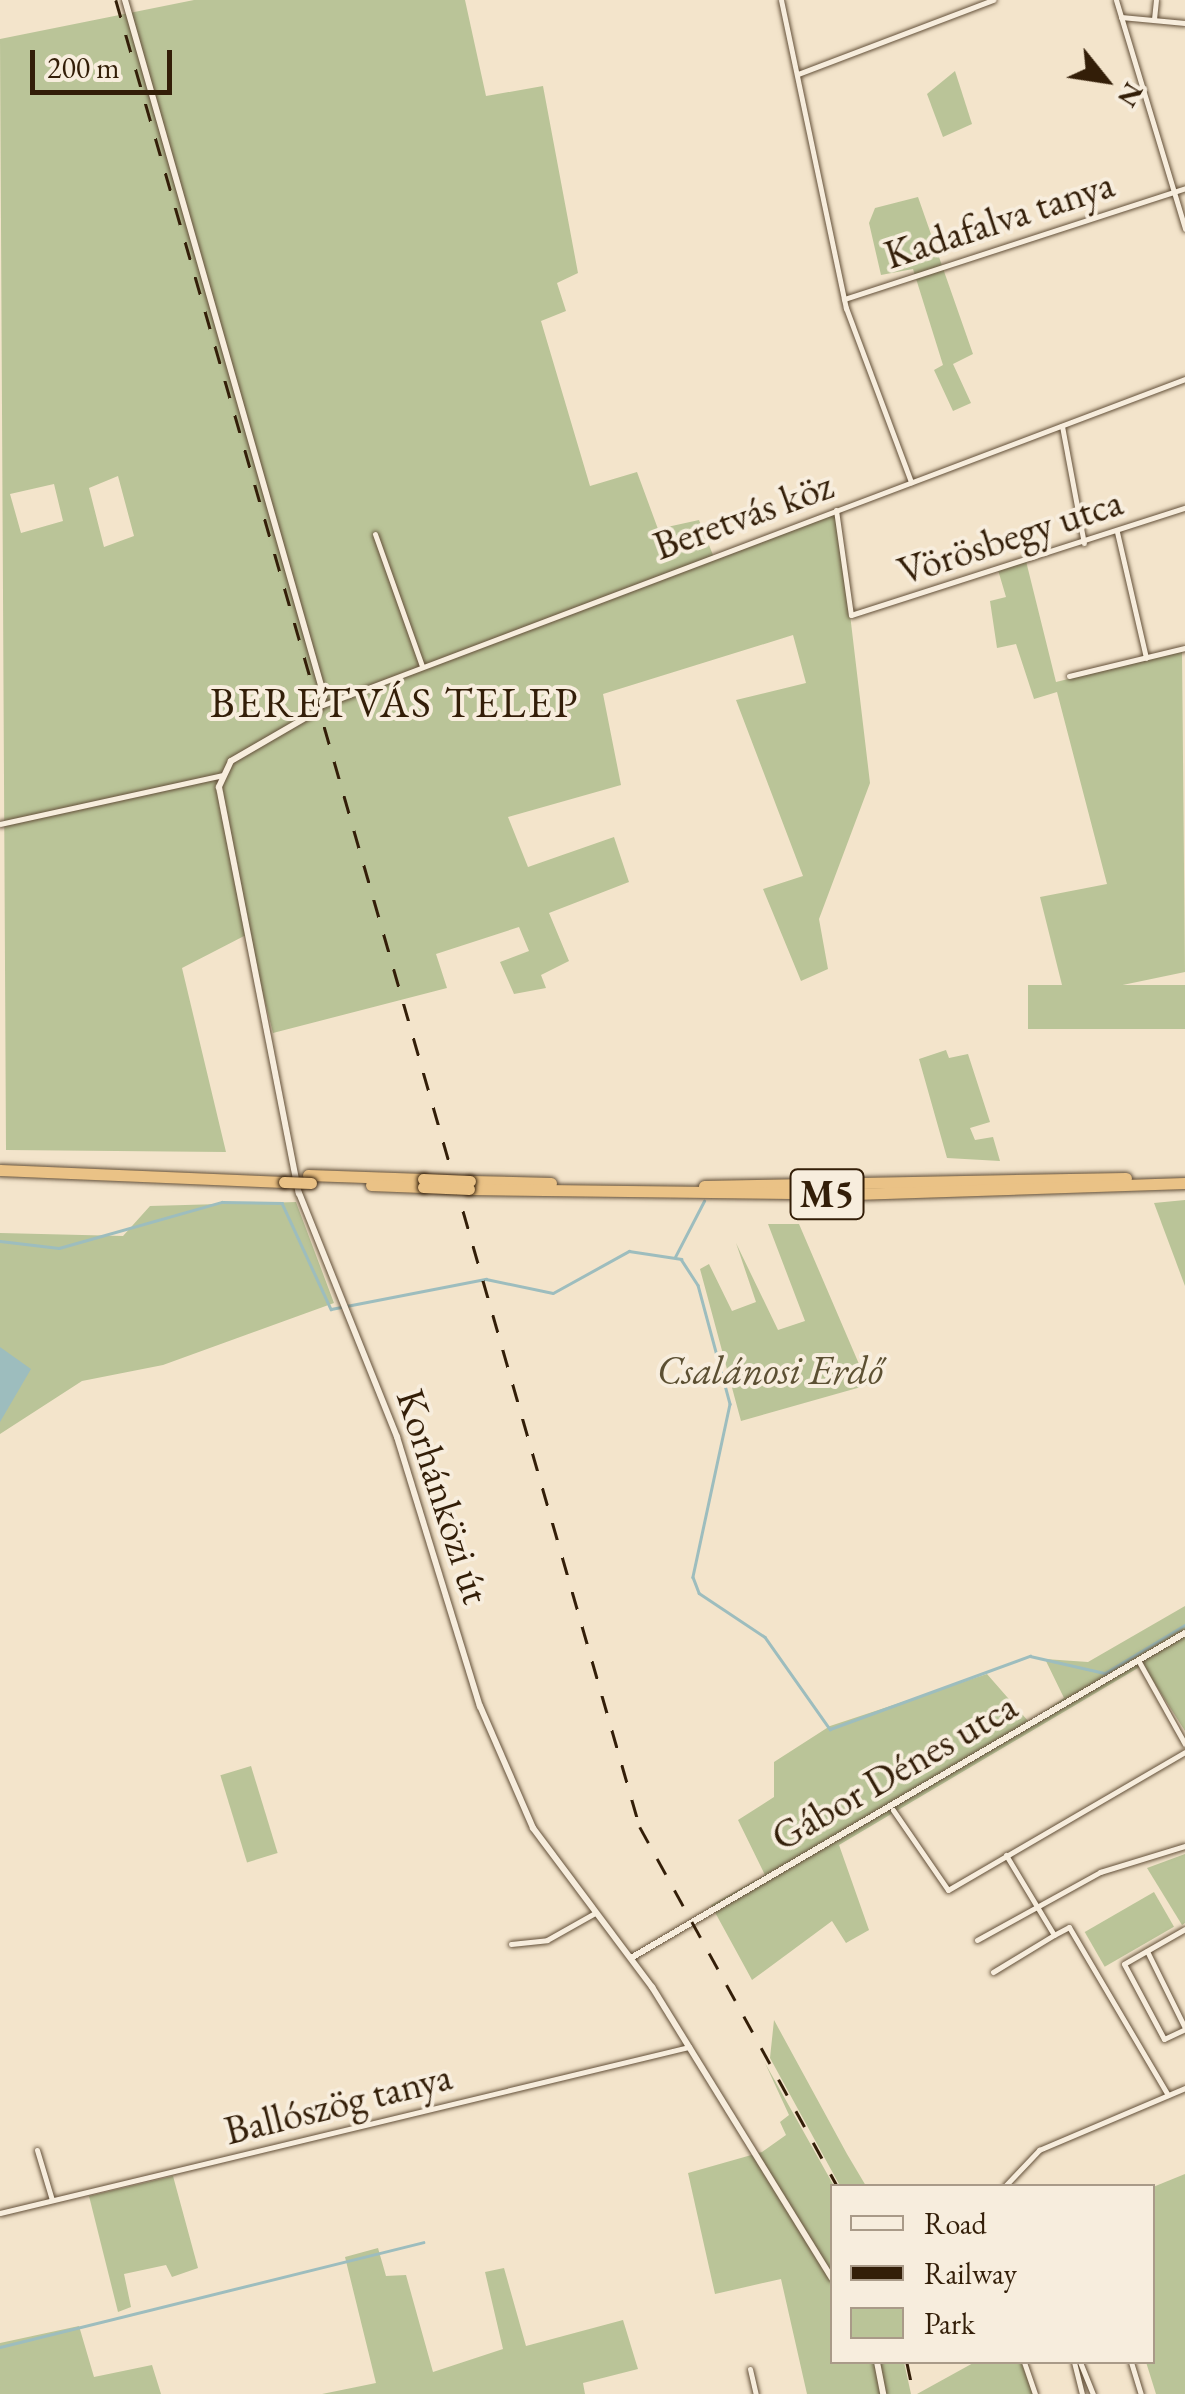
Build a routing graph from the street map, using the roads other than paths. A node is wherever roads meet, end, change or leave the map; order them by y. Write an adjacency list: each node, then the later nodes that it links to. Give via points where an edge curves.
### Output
1 (125, 0): 26 (street)
2 (782, 0): 9 (street, Kadafalva tanya)
3 (993, 0): 9 (street)
4 (1116, 0): 6 (street)
5 (1156, 0): 7 (street)
6 (1125, 17): 7 (street); 11 (street)
7 (1154, 20): 8 (street)
8 (1185, 24)
9 (798, 74): 13 (street, Kadafalva tanya)
10 (1185, 188): 11 (street, Kadafalva tanya)
11 (1171, 192): 12 (street); 13 (street, Kadafalva tanya)
12 (1185, 229)
13 (844, 299): 16 (street, Kadafalva tanya)
14 (1185, 379): 15 (street, Beretvás köz)
15 (1062, 426): 16 (street, Beretvás köz); 21 (street)
16 (912, 482): 18 (street, Beretvás köz)
17 (1185, 508): 19 (street, Vörösbegy utca)
18 (836, 510): 21 (street, Vörösbegy utca, via 851,615); 24 (street, Beretvás köz)
19 (1117, 532): 21 (street, Vörösbegy utca); 23 (street)
20 (375, 534): 24 (street)
21 (1084, 543)
22 (1185, 648): 23 (street)
23 (1146, 658): 25 (street)
24 (422, 666): 26 (street, Beretvás köz)
25 (1069, 676)
26 (323, 706): 27 (street)
27 (222, 775): 28 (street); 43 (street, Korhánközi út, via 293,1169 397,1437 480,1706 542,1844)
28 (0, 824)
29 (0, 1162): 32 (highway, M5)
30 (0, 1170): 32 (highway, M5)
31 (1185, 1175): 34 (highway, M5, via 854,1186)
32 (283, 1178): 34 (highway, M5, bridge)
33 (1185, 1183): 34 (highway, M5, via 854,1194)
34 (469, 1185)
35 (1185, 1633): 36 (street, Gábor Dénes utca)
36 (1138, 1660): 37 (street); 39 (street, Gábor Dénes utca)
37 (1185, 1744)
38 (1185, 1752): 41 (street)
39 (893, 1810): 41 (street, via 948,1890); 49 (street, Gábor Dénes utca)
40 (1185, 1846): 42 (street, via 1100,1872)
41 (1006, 1855): 42 (street)
42 (1036, 1905): 45 (street); 46 (street)
43 (596, 1913): 47 (street, via 548,1940); 49 (street, Korhánközi út)
44 (1185, 1929): 48 (street)
45 (1054, 1935): 50 (street); 54 (street, via 1069,1926)
46 (977, 1940)
47 (511, 1944)
48 (1147, 1951): 51 (street); 51 (street, via 1124,1964 1164,2039)
49 (631, 1958): 52 (street, Korhánközi út)
50 (993, 1972)
51 (1185, 2029)
52 (689, 2046): 57 (street, Ballószög tanya); 59 (street, Korhánközi út)
53 (1185, 2088): 54 (street)
54 (1168, 2094): 56 (street, via 1040,2150)
55 (37, 2150): 57 (street)
56 (1007, 2184)
57 (52, 2200): 58 (street, Ballószög tanya)
58 (0, 2212)
59 (830, 2275)
60 (877, 2364): 67 (street)
61 (1025, 2364): 68 (street)
62 (1077, 2364): 69 (street)
63 (1078, 2364): 70 (street)
64 (1132, 2364): 71 (street)
65 (750, 2369): 66 (street)
66 (756, 2394)
67 (884, 2394)
68 (1034, 2394)
69 (1082, 2394)
70 (1093, 2394)
71 (1141, 2394)

